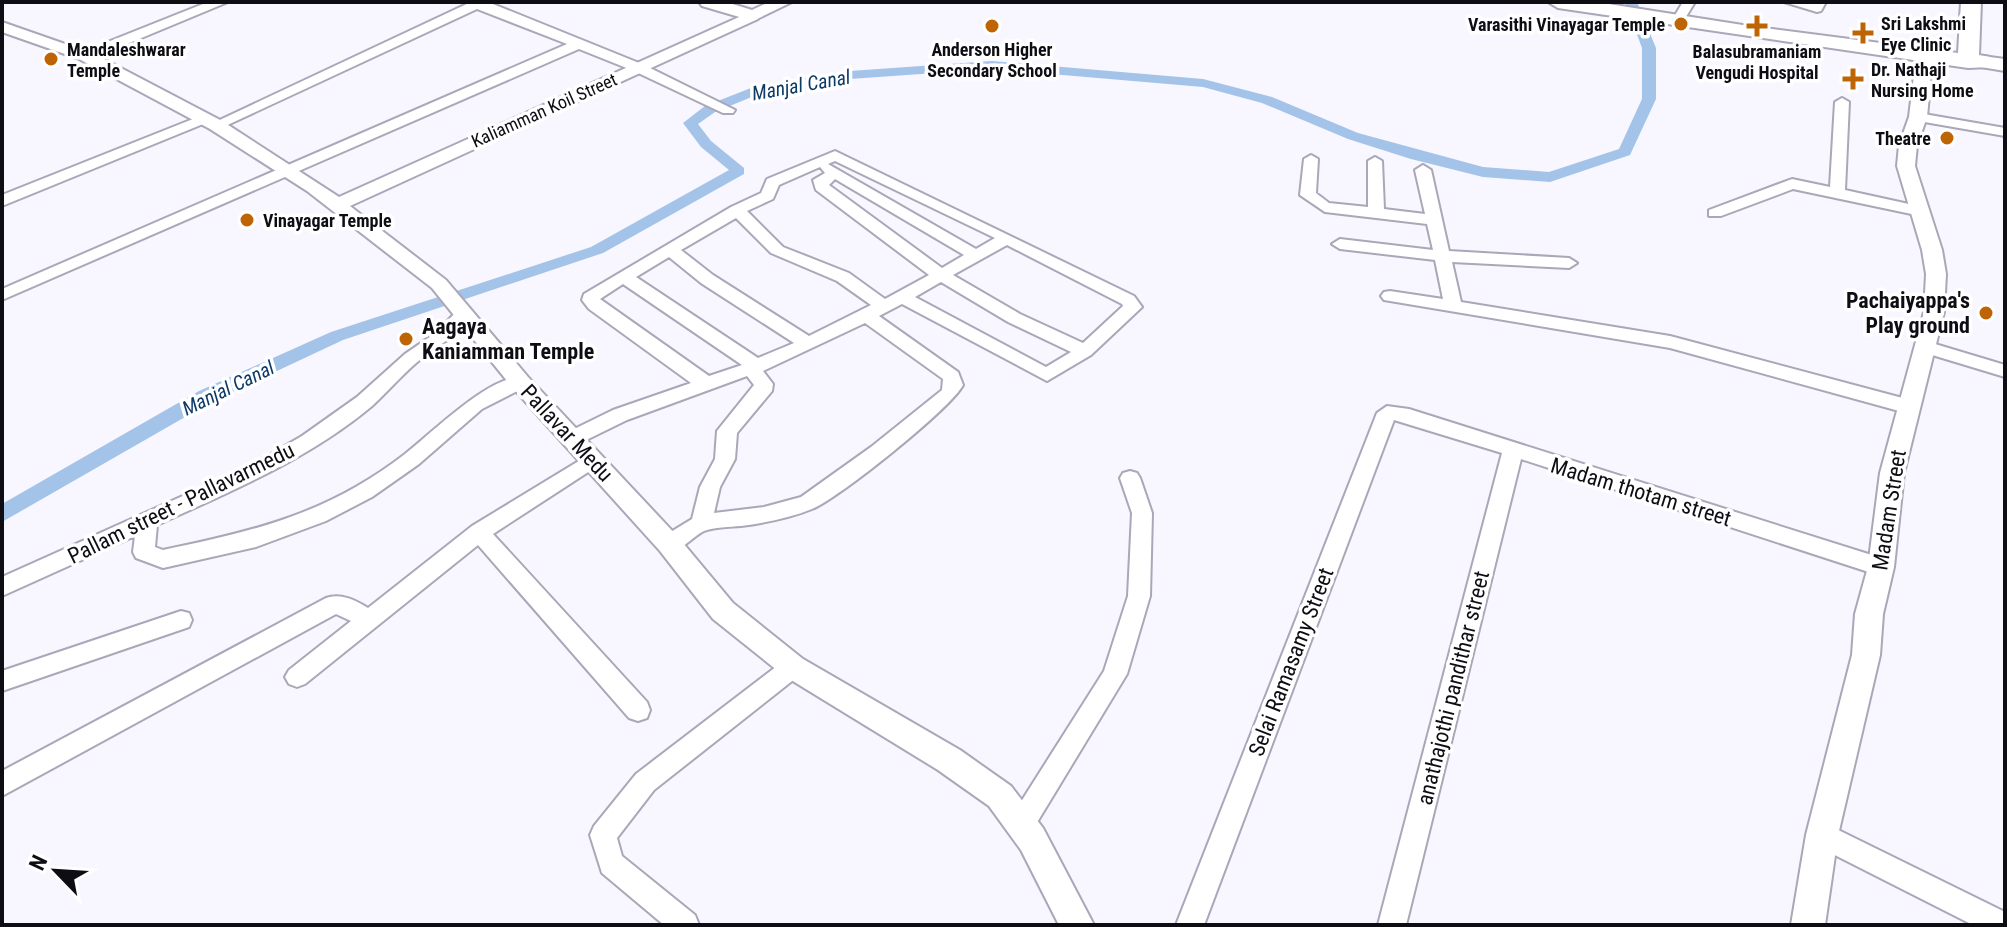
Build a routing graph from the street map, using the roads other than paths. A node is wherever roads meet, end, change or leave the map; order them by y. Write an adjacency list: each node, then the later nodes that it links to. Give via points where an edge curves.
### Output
1 (221, 2): 18 (street)
2 (708, 2): 14 (main road)
3 (783, 2): 14 (main road)
4 (1558, 2): 11 (highway)
5 (1580, 2): 11 (highway)
6 (1790, 2): 7 (street, via 1817,8)
7 (1820, 2)
8 (1961, 2): 19 (highway)
9 (1971, 2): 19 (highway)
10 (479, 3): 16 (street); 25 (street)
11 (1614, 7): 13 (highway)
12 (1685, 10): 13 (highway); 17 (highway)
13 (1640, 13): 17 (highway)
14 (753, 16): 21 (street, Kaliamman Koil Street)
15 (2, 27): 18 (street, Pallavar Medu)
16 (577, 45): 21 (street); 30 (street)
17 (1925, 53): 19 (highway); 24 (street, Madam Street)
18 (85, 56): 25 (street, Pallavar Medu)
19 (1967, 60): 20 (main road)
20 (2005, 65)
21 (639, 68): 23 (street); 35 (street, Kaliamman Koil Street)
22 (1842, 102): 33 (street)
23 (728, 110)
24 (1918, 117): 26 (street); 37 (street, Madam Street, via 1906,166)
25 (210, 122): 30 (street, Pallavar Medu); 34 (street)
26 (2005, 132)
27 (1311, 159): 38 (street, via 1308,195 1314,202)
28 (1375, 161): 38 (street)
29 (817, 164): 32 (street); 36 (street, via 772,182 768,196); 41 (street, via 839,155)
30 (285, 170): 35 (street, Pallavar Medu); 49 (street)
31 (1423, 170): 40 (street)
32 (837, 173): 44 (street); 47 (street, via 821,180 821,187)
33 (1837, 192): 37 (street); 39 (street, via 1792,184)
34 (2, 201)
35 (336, 205): 52 (street, Pallavar Medu)
36 (737, 210): 43 (street); 54 (street, via 777,250 843,277)
37 (1921, 211): 56 (street, Madam Street, via 1936,274)
38 (1376, 213): 40 (street)
39 (1715, 213)
40 (1433, 220): 45 (street)
41 (1007, 238): 44 (street); 57 (street, via 1132,303)
42 (1340, 244): 45 (street)
43 (672, 251): 48 (street); 55 (street)
44 (975, 255): 47 (street)
45 (1441, 256): 46 (street); 53 (street)
46 (1569, 263)
47 (940, 276): 51 (street); 57 (street, via 1048,337)
48 (624, 277): 58 (street); 61 (street, via 591,300)
49 (2, 295)
50 (1390, 296): 53 (street)
51 (902, 297): 54 (street); 57 (street, via 1040,373 1054,373)
52 (451, 300): 60 (street, Pallavar Medu); 68 (street, Pallam street - Pallavarmedu, via 443,336 364,402 259,470)
53 (1453, 305): 62 (street, via 1670,342)
54 (875, 311): 55 (street); 69 (street, via 951,376 949,394 808,503)
55 (808, 344): 58 (street)
56 (1925, 347): 59 (street); 62 (street, Madam Street)
57 (1085, 351)
58 (753, 367): 61 (street); 69 (street, via 763,391 727,431 725,459 710,487)
59 (2005, 371)
60 (520, 382): 64 (street, Pallavar Medu); 68 (street, via 475,404 365,492 256,539 163,559 144,552)
61 (705, 383): 64 (street)
62 (1910, 407): 72 (street, Madam Street, via 1892,473)
63 (1402, 414): 65 (street, Madam thotam street); 85 (street, Selai Ramasamy Street, via 1387,413 1384,419)
64 (571, 439): 66 (street, Pallavar Medu)
65 (1513, 451): 72 (street, Madam thotam street); 86 (street, anathajothi pandithar street)
66 (592, 460): 70 (street); 71 (street, Pallavar Medu)
67 (1130, 478): 81 (street, via 1142,513 1139,596 1115,674)
68 (147, 522): 73 (street, Pallam street - Pallavarmedu)
69 (701, 523): 71 (street)
70 (479, 532): 75 (street); 79 (street)
71 (669, 544): 76 (street, Pallavar Medu, via 723,611)
72 (1881, 567): 82 (street, Madam Street, via 1866,655)
73 (2, 587)
74 (181, 620): 78 (street)
75 (369, 620): 77 (street); 80 (street, via 334,604)
76 (793, 667): 81 (street, Pallavar Medu, via 949,760 1000,796); 83 (street, via 645,782 603,835 611,864)
77 (297, 677)
78 (2, 681)
79 (638, 710)
80 (2, 784)
81 (1021, 825): 84 (street, Pallavar Medu)
82 (1822, 835): 87 (street, Madam Street); 88 (street)
83 (685, 925)
84 (1077, 925)
85 (1190, 925)
86 (1392, 925)
87 (1808, 925)
88 (2002, 925)

